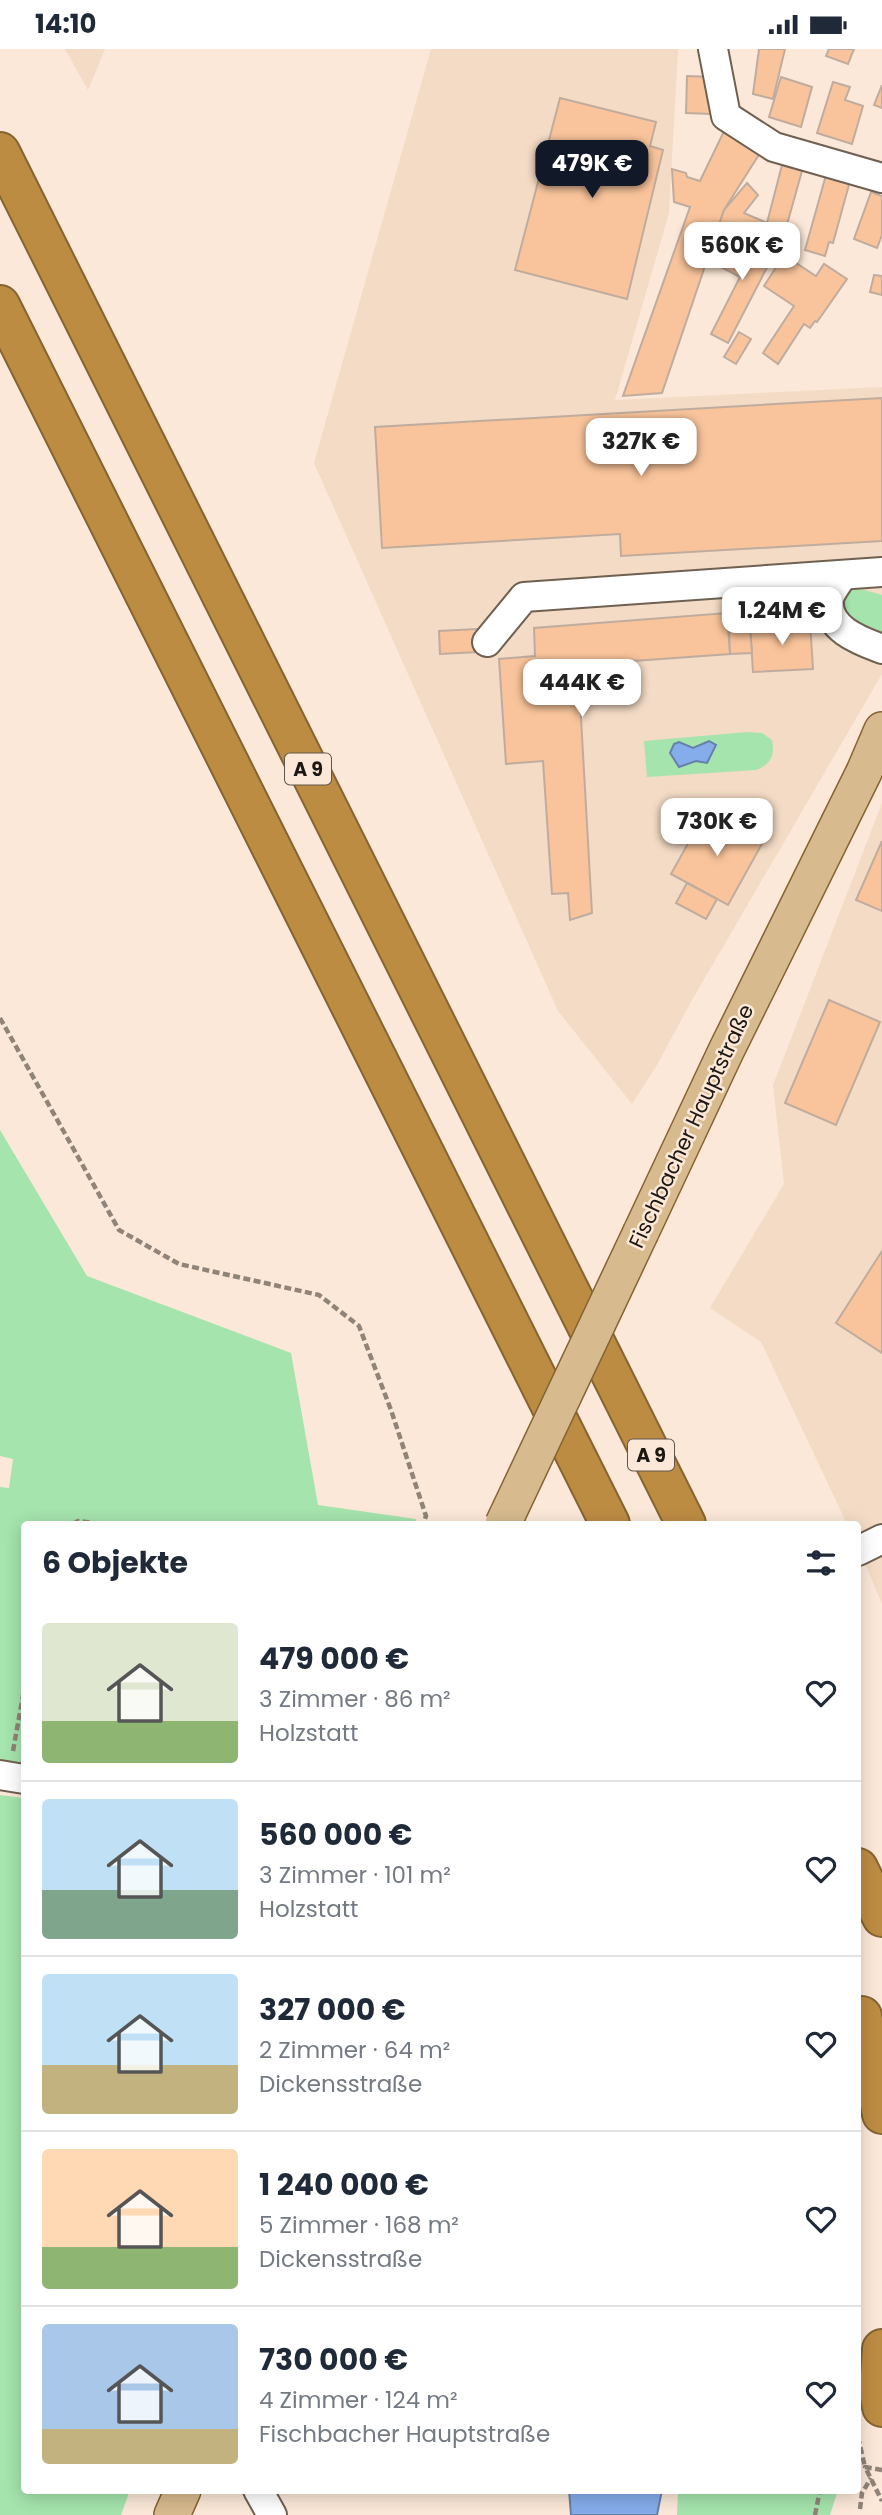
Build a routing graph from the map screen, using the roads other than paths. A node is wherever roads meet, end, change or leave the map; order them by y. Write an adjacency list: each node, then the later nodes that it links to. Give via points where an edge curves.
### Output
1 (713, 49): 3 (street, via 726,116 774,147)
2 (0, 152): 12 (highway, A 9)
3 (882, 178)
4 (0, 305): 11 (highway)
5 (882, 572): 6 (street)
6 (842, 576): 7 (street, via 524,597); 8 (street, via 829,598 830,615 839,628)
7 (487, 642)
8 (882, 649)
9 (882, 730): 10 (main road, Fischbacher Hauptstraße, bridge)
10 (504, 1521)
11 (608, 1521)
12 (684, 1521)
13 (882, 1539): 14 (street)
14 (861, 1550)
15 (861, 1874): 16 (highway)
16 (882, 1917)
17 (861, 2013): 19 (highway)
18 (861, 2016): 20 (highway)
19 (882, 2055)
20 (882, 2114)
21 (882, 2349): 22 (highway)
22 (882, 2407)
23 (181, 2494): 25 (main road)
24 (260, 2494): 26 (street)
25 (172, 2515)
26 (272, 2515)

